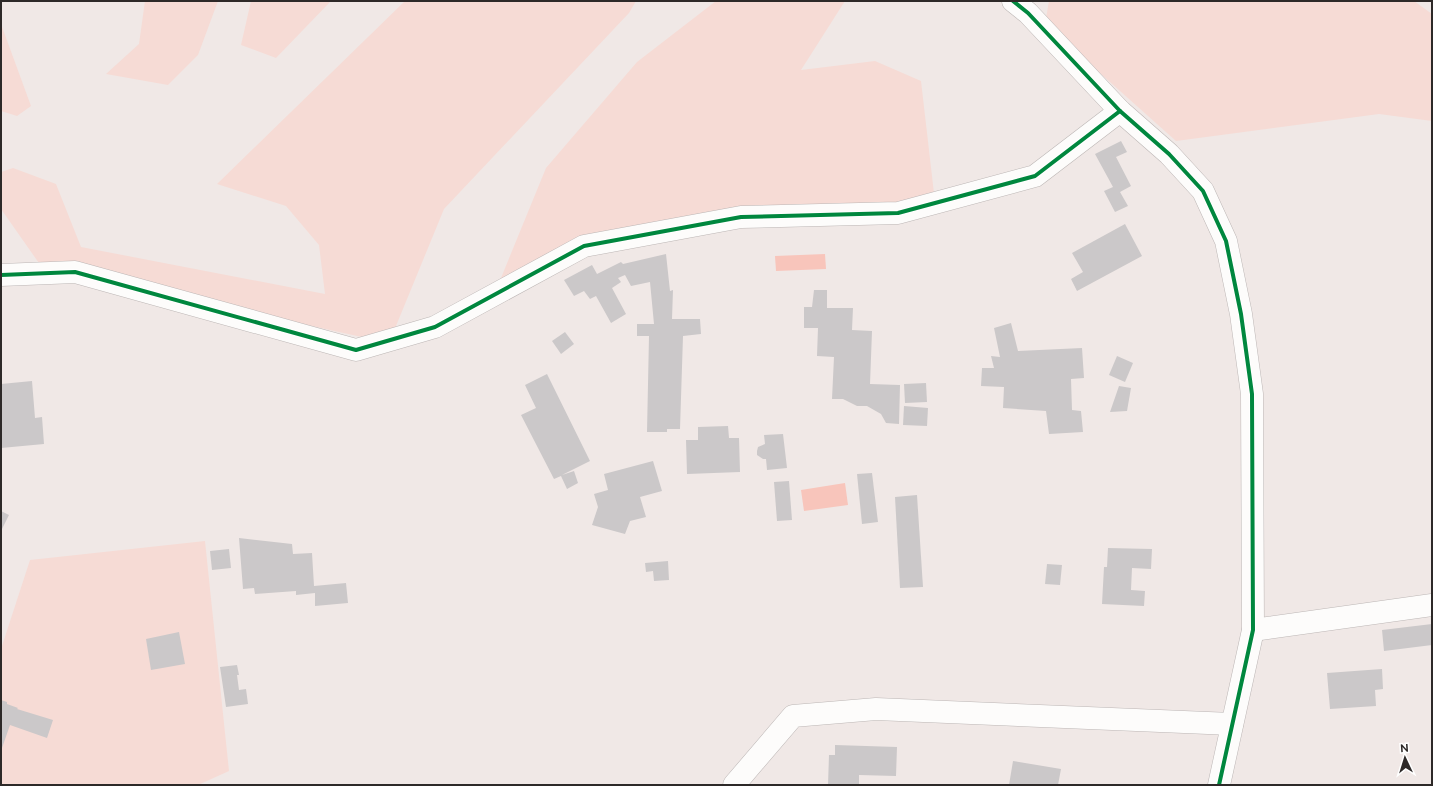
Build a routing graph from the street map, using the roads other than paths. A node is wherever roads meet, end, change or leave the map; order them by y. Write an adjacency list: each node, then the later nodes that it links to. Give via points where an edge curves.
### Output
1 (1024, 5): 2 (street)
2 (1120, 111): 3 (street, via 1035,176 898,213 741,216 584,246 435,327 356,350 75,272); 5 (street, via 1169,154 1203,192 1226,241 1241,314 1252,394)
3 (1, 275)
4 (1432, 605): 5 (street)
5 (1253, 630): 6 (street)
6 (1232, 724): 7 (street, via 876,709 793,716); 8 (street)
7 (734, 785)
8 (1219, 785)

